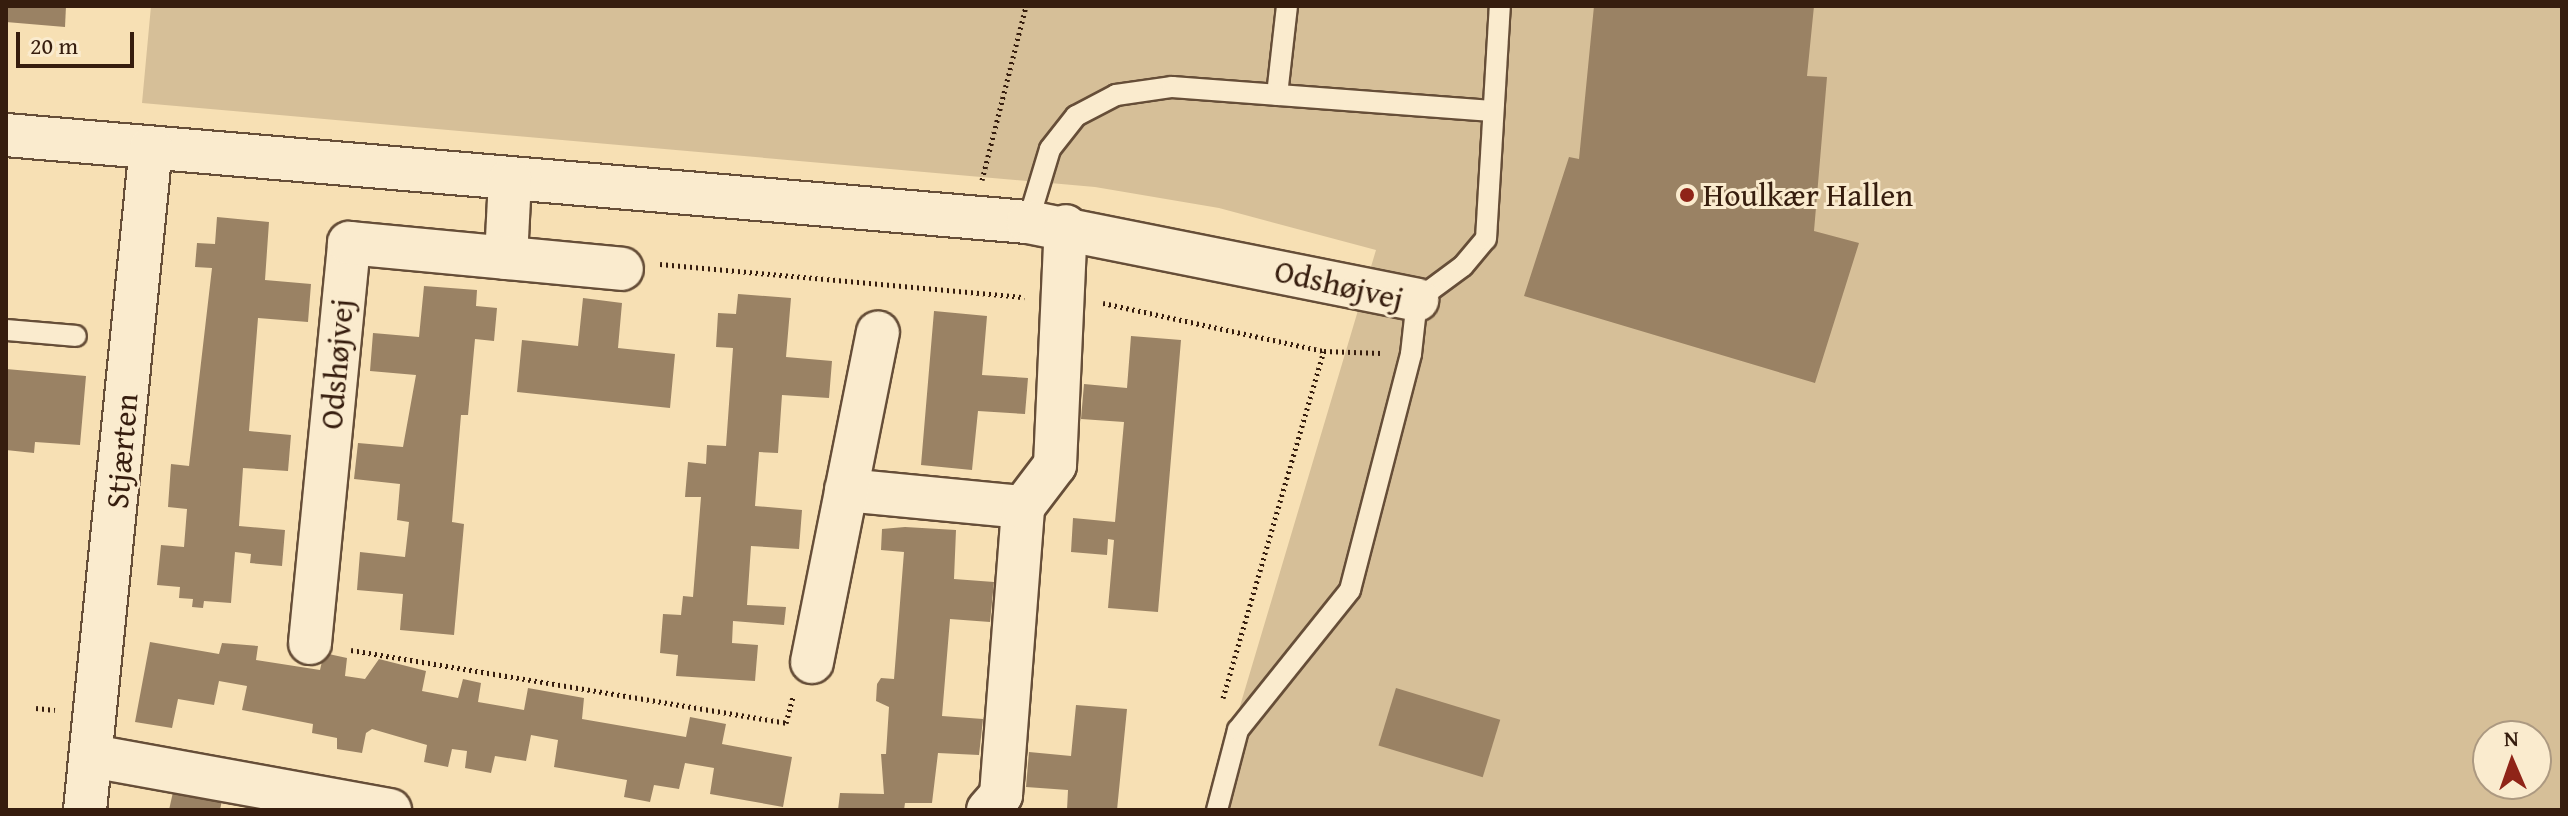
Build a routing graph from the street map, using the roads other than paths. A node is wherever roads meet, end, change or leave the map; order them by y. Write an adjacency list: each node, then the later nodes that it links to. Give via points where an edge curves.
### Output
1 (1287, 6): 3 (lane)
2 (1500, 6): 4 (lane)
3 (1277, 95): 4 (lane); 8 (lane, via 1172,87 1116,95 1076,116 1050,149)
4 (1492, 111): 11 (lane, via 1486,239 1463,266)
5 (6, 135): 6 (street, Odshøjvej)
6 (151, 147): 7 (street, Odshøjvej); 19 (street, Stjærten)
7 (510, 180): 8 (street, Odshøjvej); 9 (street)
8 (1047, 224): 11 (street, Odshøjvej); 16 (street, via 1063,300 1055,465)
9 (506, 258): 10 (street, Odshøjvej); 17 (street, Odshøjvej, via 349,243)
10 (622, 269)
11 (1417, 300): 24 (lane, Odshøjvej, via 1411,354 1350,590 1238,730)
12 (6, 330): 14 (lane)
13 (878, 333): 15 (street)
14 (76, 336)
15 (846, 490): 16 (street); 18 (street)
16 (1023, 507): 23 (street, via 1001,795)
17 (310, 643)
18 (812, 662)
19 (92, 756): 20 (street); 21 (street, Stjærten)
20 (262, 799): 22 (street)
21 (85, 810)
22 (390, 810)
23 (988, 810)
24 (1217, 810)

